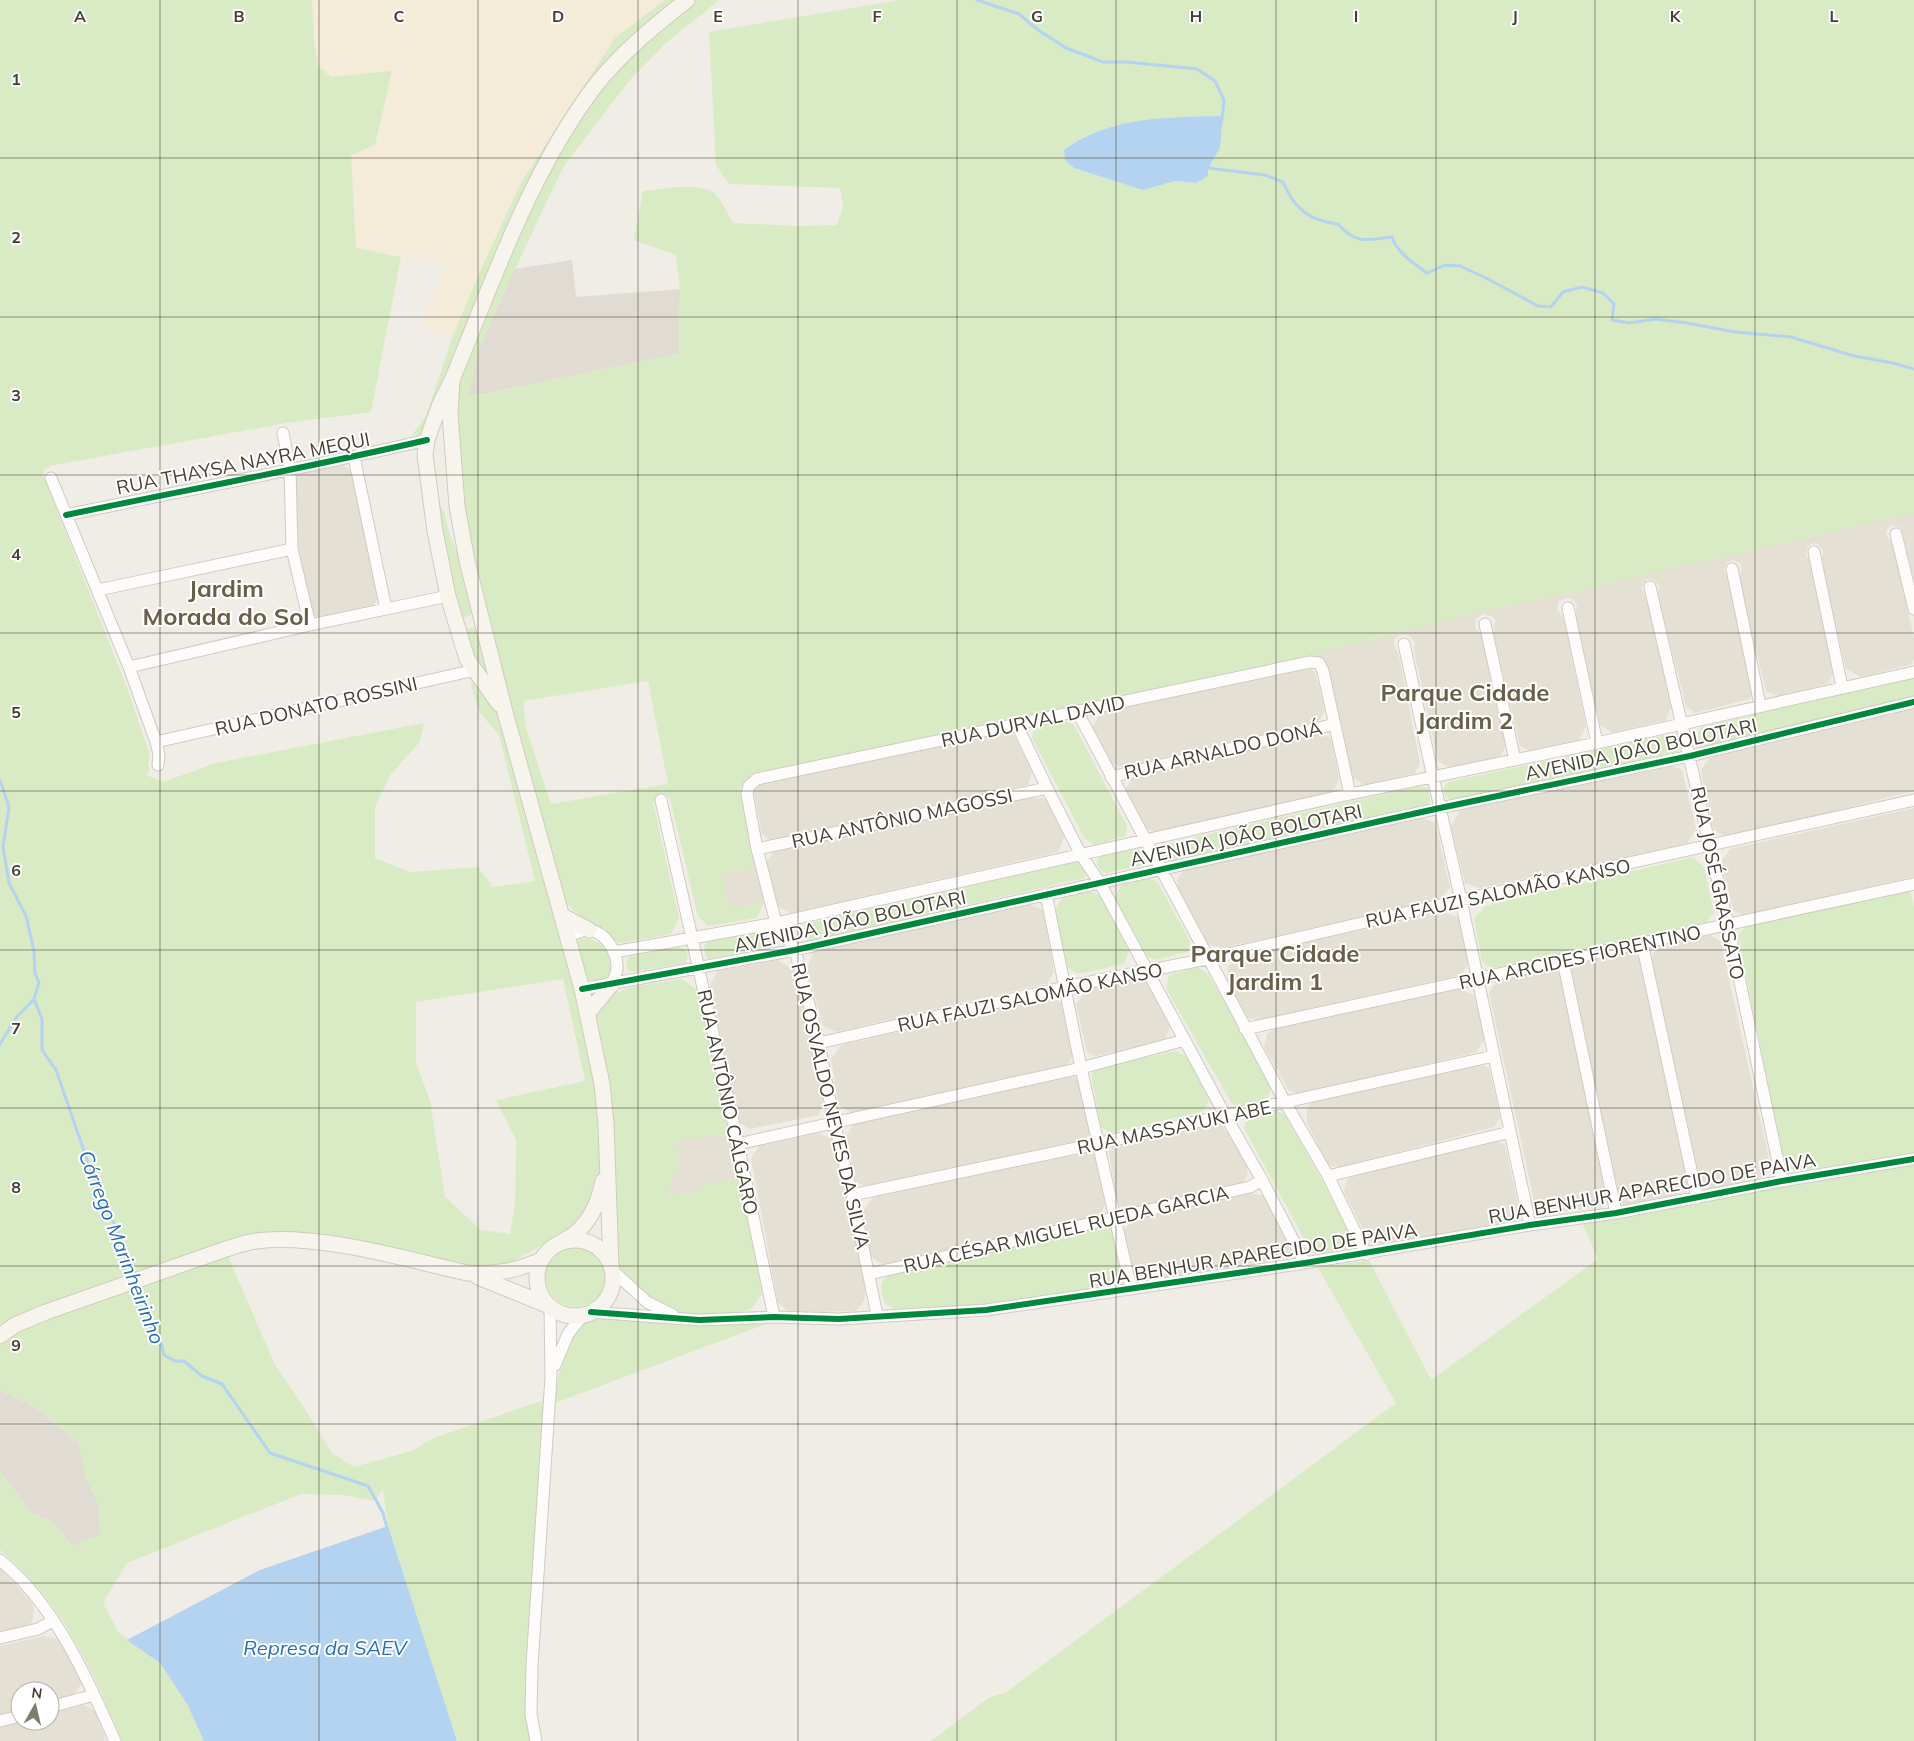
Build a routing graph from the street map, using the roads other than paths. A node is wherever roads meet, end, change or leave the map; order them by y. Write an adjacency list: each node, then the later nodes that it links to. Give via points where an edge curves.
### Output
1 (686, 0): 2 (main road, via 623,55 596,85 558,141 517,224)
2 (452, 380): 4 (main road); 13 (main road, via 450,414 457,506)
3 (283, 433): 6 (street)
4 (427, 440): 5 (street, RUA THAYSA NAYRA MEQUI); 8 (main road, via 425,455)
5 (354, 457): 6 (street, RUA THAYSA NAYRA MEQUI); 19 (street)
6 (290, 468): 9 (street, RUA THAYSA NAYRA MEQUI); 11 (street)
7 (52, 478): 9 (street)
8 (432, 504): 13 (main road, via 447,506 458,548); 17 (main road)
9 (66, 515): 16 (street)
10 (1896, 534): 20 (street)
11 (292, 550): 16 (street); 24 (street)
12 (1814, 552): 29 (street)
13 (467, 562): 21 (main road)
14 (1732, 569): 31 (street)
15 (1650, 587): 34 (street, RUA JOSÉ GRASSATO)
16 (98, 590): 26 (street)
17 (448, 596): 19 (street); 22 (main road)
18 (1568, 608): 38 (street)
19 (386, 609): 24 (street)
20 (1914, 609)
21 (481, 616): 22 (main road); 33 (main road)
22 (456, 623): 27 (main road, via 467,659)
23 (1485, 624): 40 (street)
24 (310, 625): 26 (street)
25 (1404, 644): 43 (street)
26 (129, 667): 37 (street)
27 (475, 670): 33 (main road); 37 (street, RUA DONATO ROSSINI)
28 (1914, 672): 29 (street, AVENIDA JOÃO BOLOTARI)
29 (1842, 687): 31 (street, AVENIDA JOÃO BOLOTARI)
30 (1914, 702): 39 (street, AVENIDA JOÃO BOLOTARI)
31 (1760, 705): 34 (street, AVENIDA JOÃO BOLOTARI)
32 (1077, 711): 35 (street, RUA DURVAL DAVID, via 1310,662 1319,663 1323,671); 36 (street, RUA DURVAL DAVID); 42 (street)
33 (505, 712): 59 (main road)
34 (1682, 723): 38 (street, AVENIDA JOÃO BOLOTARI); 39 (street, RUA JOSÉ GRASSATO)
35 (1335, 724): 42 (street, RUA ARNALDO DONÁ); 46 (street)
36 (1017, 725): 44 (street, RUA DURVAL DAVID, via 757,779); 45 (street)
37 (156, 742): 41 (street)
38 (1597, 743): 40 (street, AVENIDA JOÃO BOLOTARI)
39 (1690, 756): 49 (street, AVENIDA JOÃO BOLOTARI); 51 (street, RUA JOSÉ GRASSATO)
40 (1515, 760): 43 (street, AVENIDA JOÃO BOLOTARI)
41 (158, 765)
42 (1111, 777): 50 (street)
43 (1433, 777): 46 (street, AVENIDA JOÃO BOLOTARI); 49 (street)
44 (749, 786): 52 (street, RUA OSVALDO NEVES DA SILVA, via 747,794)
45 (1047, 788): 52 (street, RUA ANTÔNIO MAGOSSI); 53 (street)
46 (1350, 794): 50 (street, AVENIDA JOÃO BOLOTARI)
47 (661, 800): 64 (street, RUA ANTÔNIO CÁLGARO)
48 (1914, 800): 51 (street, RUA FAUZI SALOMÃO KANSO)
49 (1440, 808): 54 (street, AVENIDA JOÃO BOLOTARI); 58 (street)
50 (1145, 840): 53 (street, AVENIDA JOÃO BOLOTARI); 54 (street)
51 (1710, 846): 58 (street, RUA FAUZI SALOMÃO KANSO); 61 (street, RUA JOSÉ GRASSATO)
52 (757, 849): 60 (street, RUA OSVALDO NEVES DA SILVA)
53 (1082, 855): 55 (street); 60 (street, AVENIDA JOÃO BOLOTARI)
54 (1162, 869): 55 (street, AVENIDA JOÃO BOLOTARI); 68 (street)
55 (1100, 882): 57 (street, AVENIDA JOÃO BOLOTARI); 71 (street)
56 (1914, 884): 61 (street, RUA ARCIDES FIORENTINO)
57 (1046, 894): 66 (street, AVENIDA JOÃO BOLOTARI); 74 (street)
58 (1461, 900): 68 (street, RUA FAUZI SALOMÃO KANSO); 72 (street)
59 (561, 916): 62 (main road); 63 (main road)
60 (776, 923): 64 (street, AVENIDA JOÃO BOLOTARI); 66 (street, RUA OSVALDO NEVES DA SILVA)
61 (1728, 925): 65 (street, RUA ARCIDES FIORENTINO); 92 (street, RUA JOSÉ GRASSATO)
62 (589, 930): 63 (street); 67 (street, via 600,934)
63 (566, 936): 75 (main road)
64 (691, 939): 67 (street, AVENIDA JOÃO BOLOTARI); 70 (street, RUA ANTÔNIO CÁLGARO)
65 (1642, 943): 69 (street, RUA ARCIDES FIORENTINO); 94 (street)
66 (795, 950): 70 (street, AVENIDA JOÃO BOLOTARI); 79 (street, RUA OSVALDO NEVES DA SILVA)
67 (614, 952): 73 (street, via 617,968)
68 (1207, 958): 71 (street, RUA FAUZI SALOMÃO KANSO); 77 (street)
69 (1564, 960): 72 (street, RUA ARCIDES FIORENTINO); 95 (street)
70 (699, 968): 73 (street, AVENIDA JOÃO BOLOTARI); 87 (street, RUA ANTÔNIO CÁLGARO)
71 (1147, 970): 74 (street, RUA FAUZI SALOMÃO KANSO); 78 (street)
72 (1478, 978): 77 (street, RUA ARCIDES FIORENTINO); 80 (street)
73 (612, 984): 75 (street, AVENIDA JOÃO BOLOTARI); 76 (main road)
74 (1065, 987): 79 (street, RUA FAUZI SALOMÃO KANSO); 81 (street)
75 (582, 989): 76 (main road)
76 (587, 1014): 89 (main road, via 602,1084)
77 (1245, 1029): 82 (street)
78 (1184, 1040): 81 (street); 83 (street)
79 (819, 1044): 84 (street, RUA OSVALDO NEVES DA SILVA)
80 (1494, 1056): 82 (street, RUA MASSAYUKI ABE); 85 (street)
81 (1081, 1068): 84 (street); 86 (street)
82 (1285, 1102): 83 (street, RUA MASSAYUKI ABE); 90 (street)
83 (1225, 1115): 86 (street, RUA MASSAYUKI ABE); 91 (street)
84 (834, 1122): 87 (street); 93 (street, RUA OSVALDO NEVES DA SILVA)
85 (1510, 1132): 90 (street); 97 (street)
86 (1100, 1143): 93 (street, RUA MASSAYUKI ABE); 96 (street)
87 (738, 1144): 109 (street, RUA ANTÔNIO CÁLGARO)
88 (1914, 1159): 92 (street, RUA BENHUR APARECIDO DE PAIVA)
89 (607, 1162): 98 (main road, via 593,1212 577,1234); 102 (main road)
90 (1328, 1176): 99 (street)
91 (1262, 1180): 96 (street, RUA CÉSAR MIGUEL RUEDA GARCIA, via 1250,1187); 101 (street)
92 (1782, 1181): 94 (street, RUA BENHUR APARECIDO DE PAIVA)
93 (852, 1196): 104 (street, RUA OSVALDO NEVES DA SILVA)
94 (1697, 1198): 95 (street, RUA BENHUR APARECIDO DE PAIVA)
95 (1616, 1213): 97 (street, RUA BENHUR APARECIDO DE PAIVA)
96 (1115, 1218): 104 (street, RUA CÉSAR MIGUEL RUEDA GARCIA); 105 (street)
97 (1530, 1226): 99 (street, RUA BENHUR APARECIDO DE PAIVA)
98 (565, 1240): 100 (main road, via 551,1247); 102 (main road, via 593,1244 604,1253)
99 (1366, 1254): 101 (street, RUA BENHUR APARECIDO DE PAIVA)
100 (540, 1260): 103 (main road, via 507,1272 489,1275); 106 (main road, via 536,1275 538,1291)
101 (1305, 1263): 105 (street, RUA BENHUR APARECIDO DE PAIVA)
102 (612, 1268): 107 (main road, via 613,1284 606,1300); 110 (street, RUA BENHUR APARECIDO DE PAIVA, via 648,1302 671,1314)
103 (467, 1273): 106 (main road); 111 (main road, via 336,1245 272,1240 243,1244)
104 (869, 1274): 108 (street, RUA OSVALDO NEVES DA SILVA)
105 (1131, 1289): 108 (street, RUA BENHUR APARECIDO DE PAIVA, via 986,1310)
106 (549, 1306): 107 (main road, via 572,1316); 114 (street)
107 (587, 1314): 110 (street, RUA BENHUR APARECIDO DE PAIVA); 114 (street, via 563,1342)
108 (877, 1315): 109 (street, RUA BENHUR APARECIDO DE PAIVA, via 839,1319)
109 (774, 1317): 110 (street, RUA BENHUR APARECIDO DE PAIVA)
110 (699, 1320)
111 (15, 1325): 112 (street); 113 (main road)
112 (0, 1330)
113 (0, 1336)
114 (551, 1376): 121 (street, via 532,1665 531,1714)
115 (0, 1560): 116 (street, via 36,1596)
116 (53, 1621): 117 (street, via 38,1629); 118 (street, via 80,1664)
117 (0, 1638)
118 (94, 1695): 119 (street); 120 (street)
119 (60, 1704)
120 (114, 1741)
121 (536, 1741)

